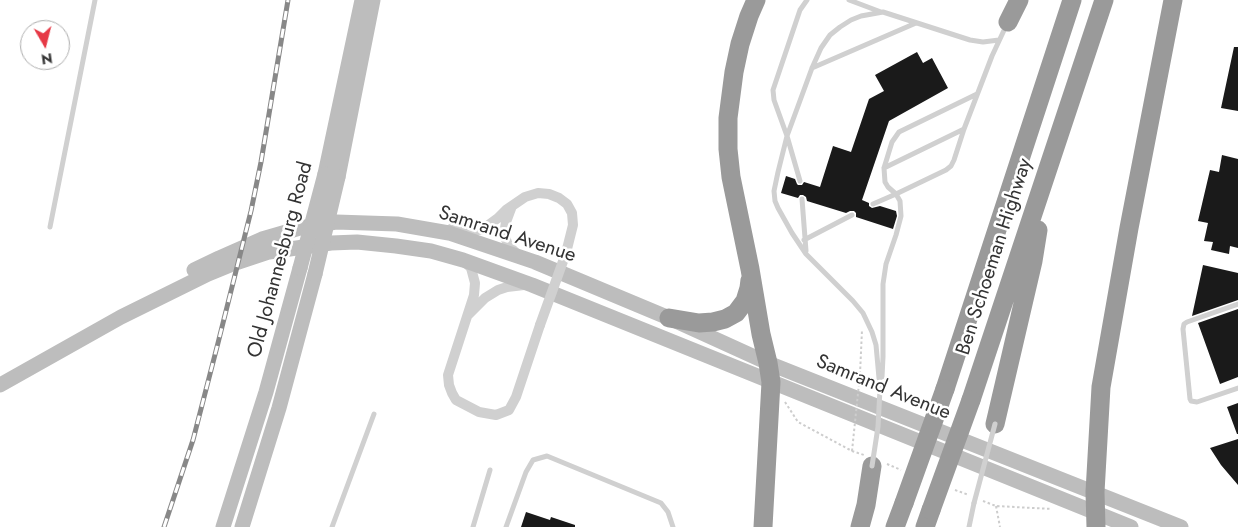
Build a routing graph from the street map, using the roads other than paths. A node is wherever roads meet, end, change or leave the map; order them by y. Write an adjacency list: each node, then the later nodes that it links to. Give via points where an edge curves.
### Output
1 (95, 0): 29 (lane)
2 (362, 0): 21 (main road, Old Johannesburg Road)
3 (373, 0): 21 (main road, Old Johannesburg Road)
4 (756, 0): 34 (highway, via 740,44 728,118 731,176)
5 (806, 0): 18 (lane, via 773,90)
6 (849, 0): 11 (lane)
7 (1019, 0): 12 (highway)
8 (1072, 0): 59 (highway, Ben Schoeman Highway, bridge, via 945,389)
9 (1104, 0): 19 (highway, Ben Schoeman Highway)
10 (1173, 0): 48 (highway, via 1101,386)
11 (883, 12): 13 (lane); 15 (lane, via 861,16 840,27 821,48)
12 (1008, 22): 14 (lane)
13 (916, 23): 14 (lane, via 970,40); 15 (lane)
14 (999, 40): 16 (lane)
15 (812, 68): 18 (lane)
16 (977, 94): 17 (lane); 20 (lane, via 899,132 892,142)
17 (964, 129): 20 (lane); 23 (lane, via 951,166)
18 (788, 136): 22 (lane); 31 (lane, via 774,191 775,201)
19 (1050, 165): 45 (highway, via 1033,261); 49 (highway, Ben Schoeman Highway, bridge)
20 (884, 168): 23 (lane, via 885,182)
21 (331, 175): 51 (main road, Old Johannesburg Road, bridge); 52 (main road, Old Johannesburg Road, bridge, via 315,274 279,408)
22 (800, 181)
23 (896, 194): 25 (lane); 42 (lane, via 901,216 884,273)
24 (802, 199): 30 (lane)
25 (873, 204)
26 (512, 206): 28 (street, via 487,226 474,231 438,225); 32 (street, via 504,234 508,245); 38 (street, bridge, via 525,197 549,194 567,204 573,225 516,397 509,410 496,415 479,412 456,400 449,385 448,376)
27 (852, 215): 30 (lane)
28 (397, 224): 32 (main road, Samrand Avenue, via 449,233); 37 (main road, Samrand Avenue, via 336,222 262,239 186,274)
29 (50, 227)
30 (804, 240): 31 (lane)
31 (806, 254): 42 (lane, via 863,313 876,345)
32 (518, 256): 39 (main road, Samrand Avenue)
33 (463, 260): 35 (main road, Samrand Avenue); 37 (main road, Samrand Avenue, via 431,251 356,242 269,252 208,274); 38 (street, via 476,283)
34 (750, 269): 39 (highway, via 750,288 731,316 699,323); 40 (highway)
35 (532, 285): 38 (street, via 520,284 498,290); 40 (main road, Samrand Avenue, via 648,331)
36 (1238, 304): 43 (lane, via 1187,322 1182,329 1191,401)
37 (122, 316): 41 (main road)
38 (466, 317)
39 (669, 318): 40 (main road, Samrand Avenue)
40 (769, 372): 48 (main road, Samrand Avenue, via 911,421); 50 (main road, Samrand Avenue); 57 (highway)
41 (0, 384)
42 (881, 388): 46 (lane, bridge)
43 (1238, 388)
44 (374, 414): 53 (lane)
45 (995, 424): 60 (lane, bridge)
46 (872, 466): 58 (highway)
47 (490, 470): 54 (lane)
48 (1095, 492): 50 (highway); 62 (main road, Samrand Avenue)
49 (928, 518)
50 (1095, 519): 61 (main road, Samrand Avenue)
51 (223, 527)
52 (242, 527)
53 (332, 527)
54 (473, 527)
55 (506, 527): 56 (lane, via 532,460 548,456 661,503)
56 (673, 527)
57 (764, 527)
58 (860, 527)
59 (895, 527)
60 (969, 527)
61 (1131, 527)
62 (1181, 527)

